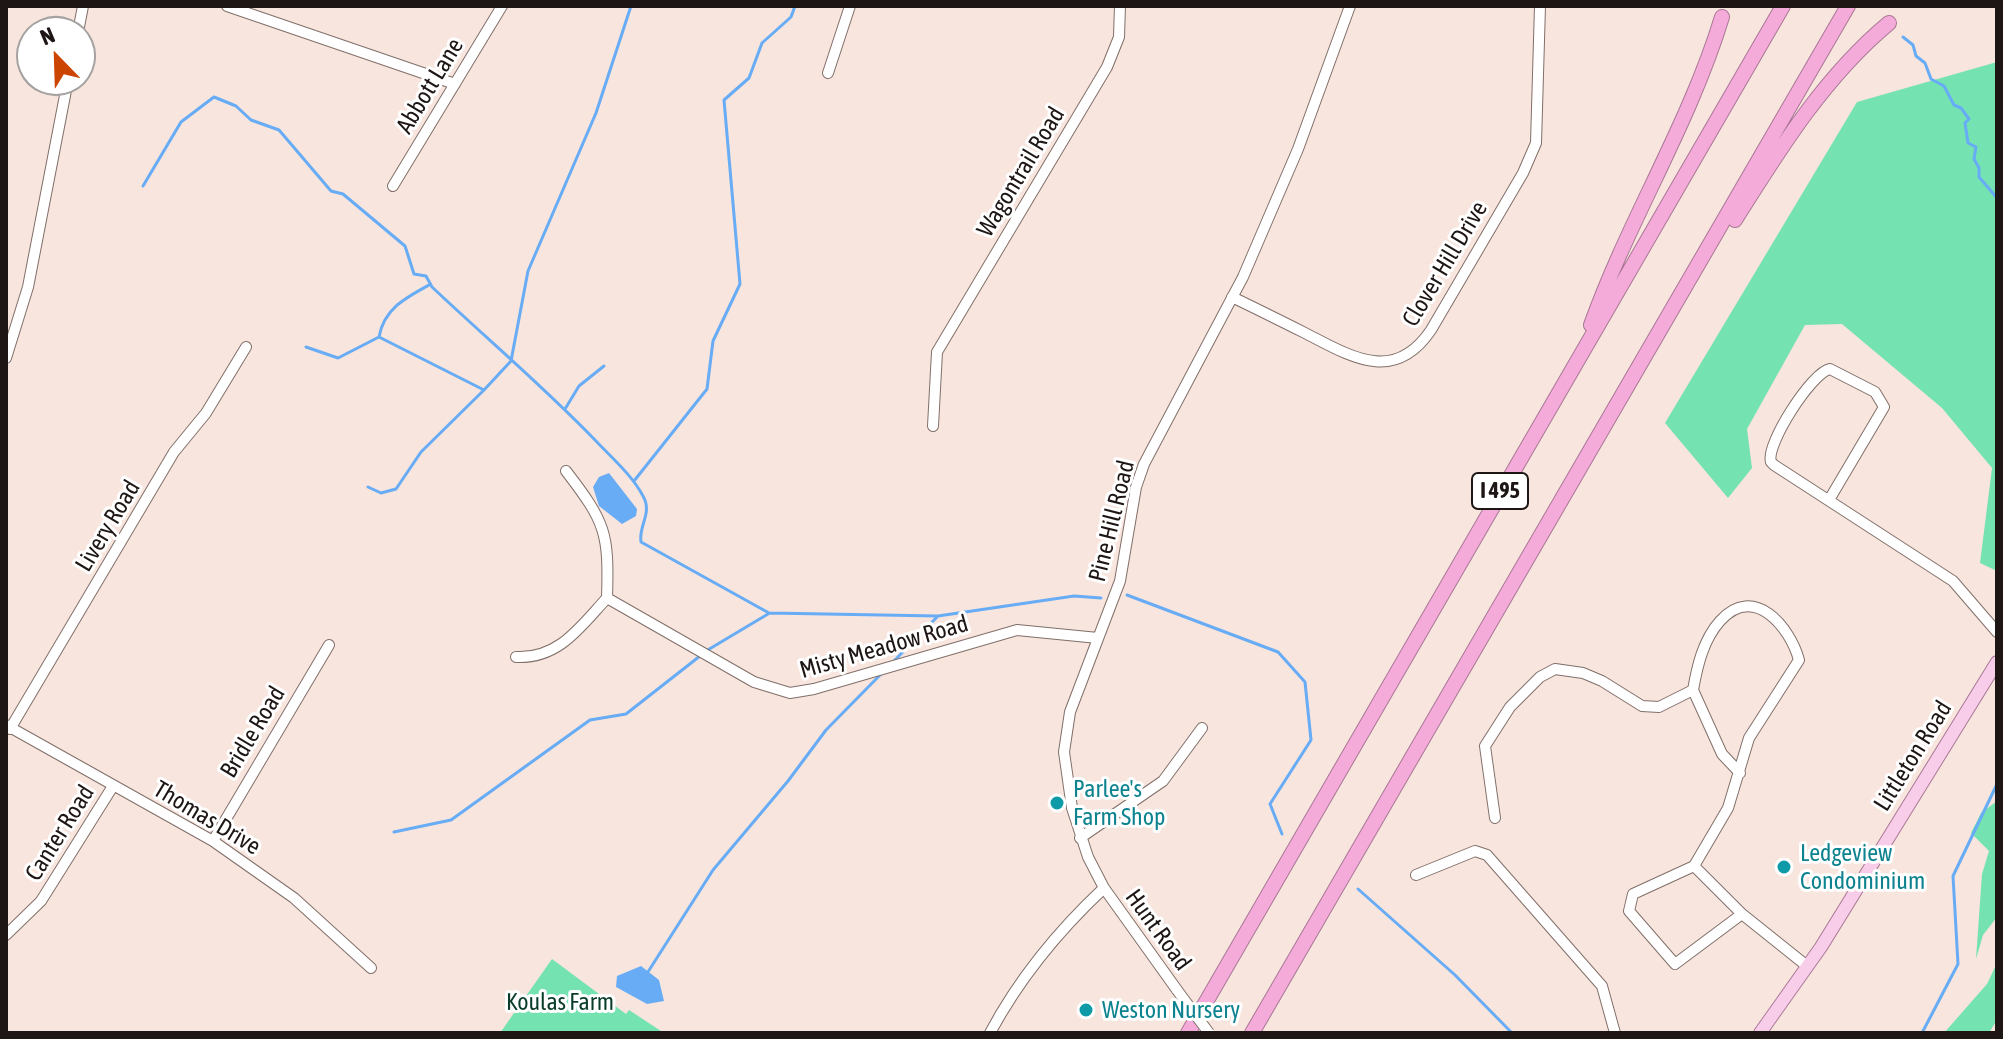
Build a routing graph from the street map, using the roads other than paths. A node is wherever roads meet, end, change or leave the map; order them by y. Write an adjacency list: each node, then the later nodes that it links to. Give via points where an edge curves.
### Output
1 (227, 6): 12 (street)
2 (502, 6): 12 (street, Abbott Lane)
3 (850, 6): 11 (street)
4 (1120, 6): 20 (street, Wagontrail Road, via 1119,37 1107,67 937,352)
5 (1350, 6): 15 (street, Pine Hill Road, via 1298,149)
6 (1540, 6): 15 (street, Clover Hill Drive, via 1539,116 1533,150 1418,347 1386,361 1361,360)
7 (1783, 6): 19 (highway, I 495)
8 (1848, 6): 16 (highway, I 495)
9 (1722, 17): 19 (highway, via 1702,81 1614,267)
10 (1889, 23): 16 (highway, via 1812,102)
11 (828, 73)
12 (455, 84): 14 (street, Abbott Lane)
13 (65, 96): 18 (street, via 28,287)
14 (393, 186)
15 (1232, 297): 25 (street, Pine Hill Road, via 1144,464 1123,569)
16 (1652, 343): 47 (highway, I 495)
17 (246, 347): 30 (street, Livery Road, via 206,413 174,452)
18 (6, 358)
19 (1578, 360): 45 (highway, I 495)
20 (933, 426)
21 (566, 471): 23 (street, via 606,534)
22 (1829, 500): 22 (street, via 1884,407 1875,392 1830,369 1814,378 1768,454 1774,465); 24 (street, via 1953,581)
23 (607, 598): 25 (street, Misty Meadow Road, via 754,682 790,693 1017,630); 27 (street, via 562,646 535,658)
24 (1997, 632)
25 (1098, 638): 35 (street, Pine Hill Road, via 1065,732 1068,789)
26 (329, 645): 36 (street, Bridle Road)
27 (516, 657)
28 (1997, 662): 42 (main road, Littleton Road)
29 (1693, 690): 32 (street, via 1722,754); 32 (street, via 1698,664 1721,619 1747,607 1758,609 1775,617 1793,639 1799,660 1749,738); 34 (street, via 1659,707 1642,706 1583,673 1555,669 1540,677 1510,707 1485,746)
30 (8, 727): 33 (street, Thomas Drive)
31 (1202, 728): 35 (street, via 1163,781)
32 (1740, 773): 37 (street, via 1728,808)
33 (113, 786): 36 (street, Thomas Drive); 41 (street, Canter Road, via 41,901)
34 (1495, 818)
35 (1080, 838): 39 (street, Pine Hill Road)
36 (213, 841): 43 (street, Thomas Drive, via 294,898)
37 (1694, 866): 40 (street); 40 (street, via 1633,894 1629,911 1675,964)
38 (1416, 875): 48 (street, via 1475,851 1487,855 1602,986)
39 (1104, 888): 44 (street, via 1044,949); 46 (street, Hunt Road, bridge)
40 (1742, 914): 42 (street)
41 (6, 935)
42 (1807, 966): 49 (main road, Littleton Road)
43 (371, 968)
44 (990, 1033)
45 (1188, 1033)
46 (1209, 1033)
47 (1252, 1033)
48 (1615, 1033)
49 (1760, 1033)

